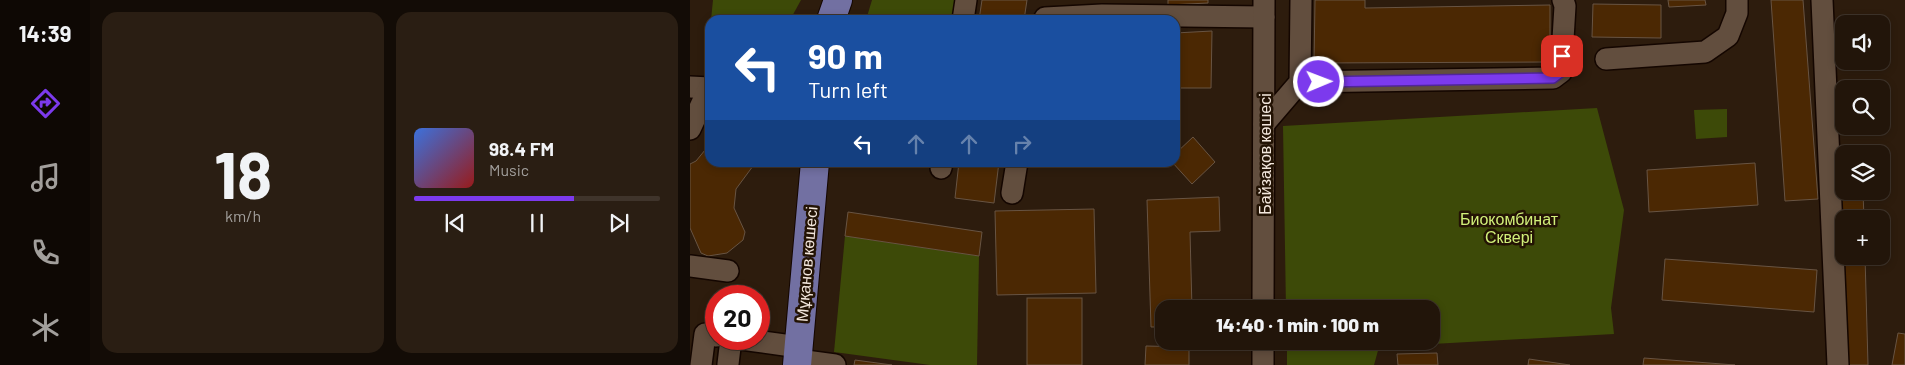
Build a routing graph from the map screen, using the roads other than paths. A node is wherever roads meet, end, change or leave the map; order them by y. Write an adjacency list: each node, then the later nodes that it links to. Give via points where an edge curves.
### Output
1 (832, 0): 11 (main road)
2 (838, 0): 12 (main road)
3 (966, 0): 13 (street)
4 (1301, 0): 15 (street)
5 (1563, 0): 15 (street, via 1561,72 1553,78)
6 (1737, 0): 14 (street, via 1738,13 1728,36 1705,52)
7 (1822, 0): 34 (street)
8 (1264, 8): 9 (street); 17 (street, Байзақов көшесі)
9 (1102, 12): 10 (street)
10 (1046, 13)
11 (830, 15)
12 (832, 15)
13 (964, 15)
14 (1606, 59)
15 (1300, 82): 17 (street)
16 (703, 87): 18 (street)
17 (1264, 124): 24 (street, Байзақов көшесі)
18 (690, 129)
19 (815, 167): 29 (main road, Мұқанов көшесі)
20 (1016, 167): 21 (street)
21 (1012, 193)
22 (690, 266): 23 (street)
23 (728, 271)
24 (1263, 300)
25 (705, 334): 31 (street)
26 (770, 348): 29 (street)
27 (730, 350): 30 (street)
28 (1263, 350): 33 (street)
29 (798, 357): 32 (street)
30 (728, 364)
31 (701, 365)
32 (835, 365)
33 (1263, 365)
34 (1838, 365)

